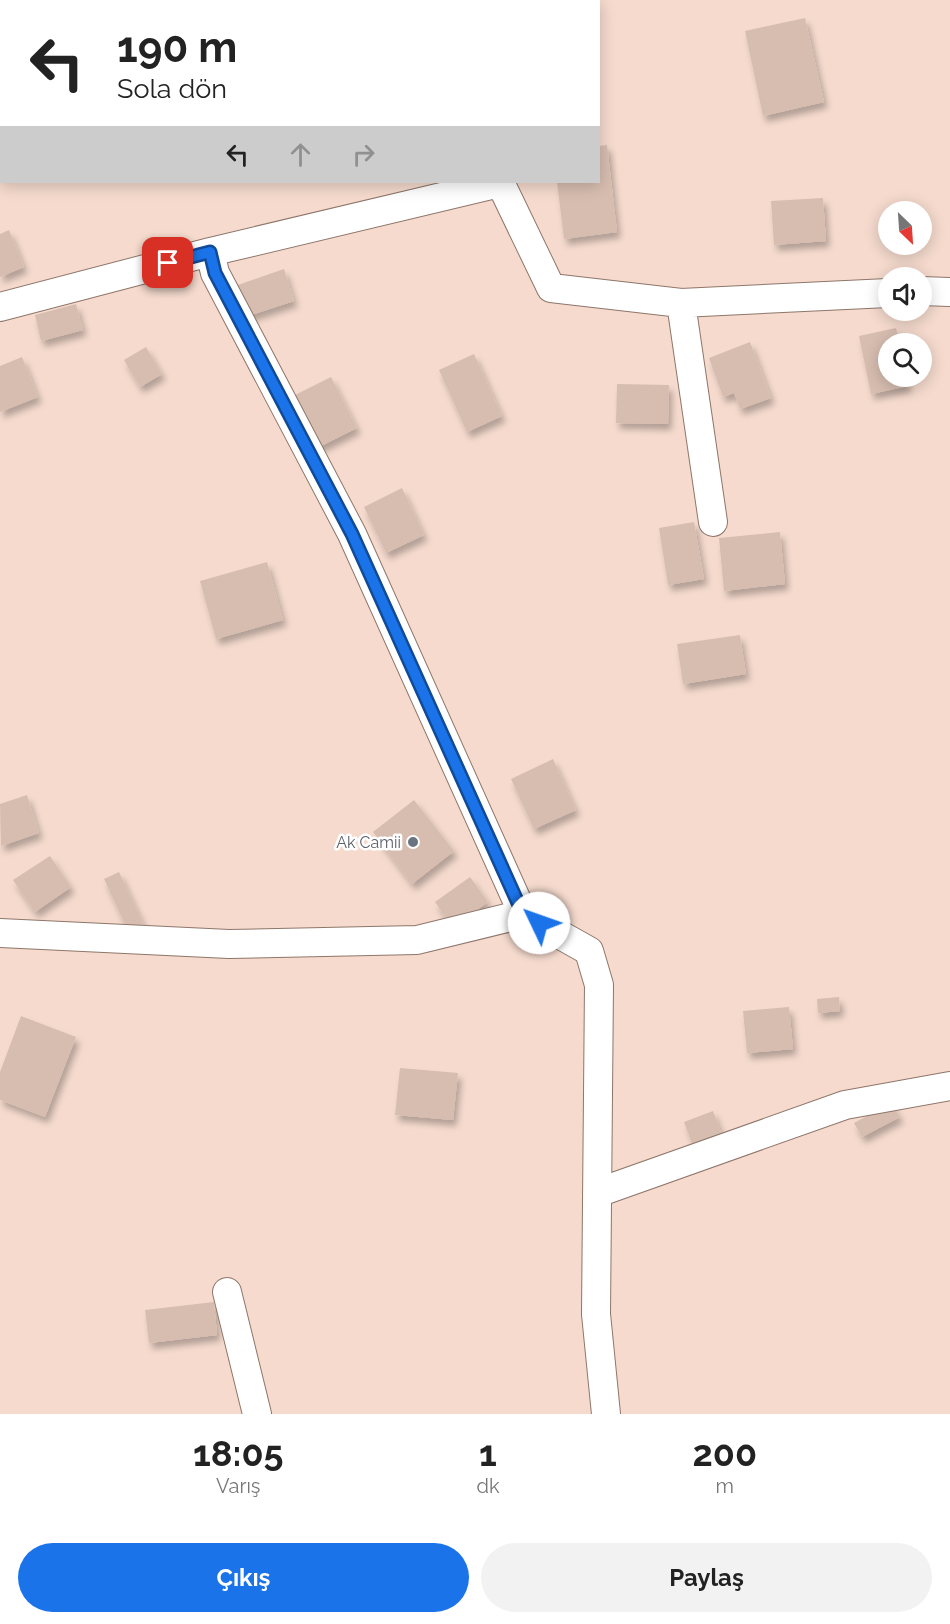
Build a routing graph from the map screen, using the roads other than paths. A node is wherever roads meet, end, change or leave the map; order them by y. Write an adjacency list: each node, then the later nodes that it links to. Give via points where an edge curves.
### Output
1 (496, 183): 3 (street)
2 (500, 183): 7 (street, via 551,288)
3 (210, 252): 8 (street); 10 (street, via 215,273 352,534)
4 (932, 291): 5 (street)
5 (950, 292)
6 (878, 293): 7 (street)
7 (681, 303): 9 (street)
8 (0, 307)
9 (713, 522)
10 (523, 914): 11 (street, via 417,940 229,944); 13 (street, via 589,951 598,985)
11 (0, 933)
12 (950, 1086): 13 (street, via 845,1105)
13 (597, 1193): 16 (street, via 596,1314)
14 (227, 1292): 15 (street)
15 (257, 1414)
16 (606, 1414)

